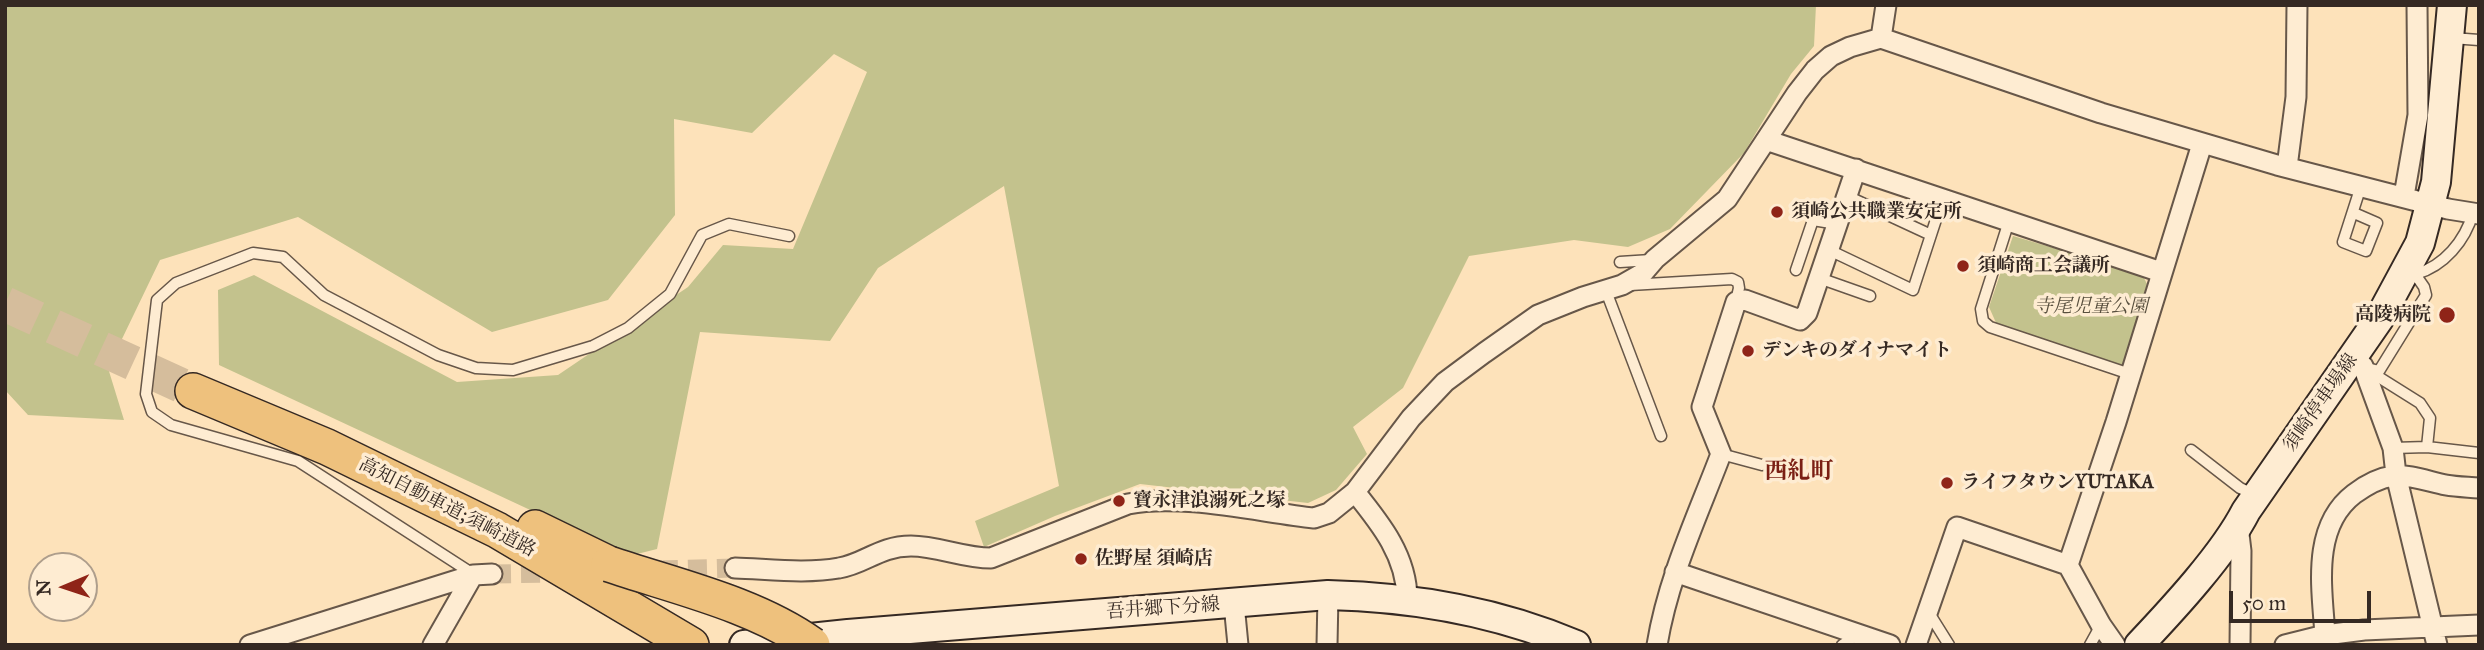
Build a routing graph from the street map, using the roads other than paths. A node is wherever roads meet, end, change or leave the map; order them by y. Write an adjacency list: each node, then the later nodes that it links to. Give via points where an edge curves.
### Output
1 (1886, 5): 6 (street)
2 (2297, 5): 10 (street, via 2296,97)
3 (2417, 5): 14 (street, via 2418,115)
4 (2452, 5): 5 (main road, 須崎停車場線)
5 (2448, 37): 7 (lane); 16 (main road, 須崎停車場線)
6 (1881, 38): 8 (street, via 1831,56 1815,70); 9 (street)
7 (2479, 40)
8 (1766, 140): 11 (street); 24 (street, via 1727,198)
9 (2202, 144): 10 (street); 28 (street)
10 (2287, 167): 12 (street)
11 (1856, 169): 13 (street); 15 (street)
12 (2361, 185): 14 (street); 17 (lane)
13 (1847, 196): 20 (street); 21 (lane)
14 (2404, 196): 16 (street)
15 (1943, 198): 19 (street); 21 (lane)
16 (2432, 204): 18 (street); 27 (main road, 須崎停車場線)
17 (2354, 213)
18 (2476, 214): 27 (lane, via 2446,258 2432,269)
19 (2008, 221): 28 (street); 34 (lane, via 1981,309 1983,321)
20 (1838, 224): 23 (street); 26 (lane, via 1813,220)
21 (1931, 235): 23 (lane, via 1913,290)
22 (789, 236): 52 (lane, via 729,224 702,235 670,294 628,328 593,346 513,370 476,368 438,355 324,295 283,257 253,253 176,283 157,300 146,394 152,412 171,425 298,461)
23 (1829, 250): 29 (street)
24 (1655, 259): 25 (lane); 30 (street, via 1643,273)
25 (1620, 262)
26 (1796, 270)
27 (2412, 270): 33 (main road, 須崎停車場線, via 2379,318)
28 (2161, 272): 34 (street)
29 (1819, 278): 31 (lane); 32 (street, via 1800,320 1745,300)
30 (1614, 288): 32 (lane, via 1732,279 1740,288); 36 (lane); 46 (street, via 1536,311 1446,382 1411,418)
31 (1870, 296)
32 (1736, 302): 42 (street, via 1702,407)
33 (2358, 362): 38 (lane, via 2420,403 2430,418); 39 (street); 47 (main road, 須崎停車場線)
34 (2130, 374): 49 (street)
35 (193, 391): 37 (highway, 高知自動車道;須崎道路)
36 (1661, 436)
37 (327, 447): 53 (highway, 高知自動車道;須崎道路); 53 (highway, via 398,467 477,500)
38 (2427, 447): 39 (lane); 41 (lane)
39 (2393, 448): 44 (street)
40 (2191, 450): 47 (lane)
41 (2479, 453)
42 (1721, 454): 43 (lane); 51 (street)
43 (1762, 465)
44 (2396, 475): 45 (street); 60 (street, via 2376,480 2352,495 2330,525 2321,568); 61 (street)
45 (2479, 488)
46 (1355, 492): 50 (street, via 1329,513 1314,517 1147,500 991,558 911,546 891,548 838,569); 55 (street, via 1400,559)
47 (2256, 496): 48 (main road, 須崎停車場線)
48 (2238, 526): 78 (main road, 須崎停車場線); 79 (street)
49 (2068, 565): 57 (street, via 1957,527); 58 (street)
50 (735, 568)
51 (1675, 572): 62 (street); 72 (street)
52 (483, 575): 63 (street); 64 (street)
53 (597, 583): 65 (highway); 66 (highway, 高知自動車道;須崎道路); 68 (highway, bridge, via 751,613)
54 (1328, 595): 55 (main road, 吾井郷下分線); 56 (main road, 吾井郷下分線); 70 (street)
55 (1407, 599): 71 (main road, 吾井郷下分線, via 1487,615)
56 (1234, 604): 67 (main road, 吾井郷下分線); 69 (street)
57 (1928, 612): 74 (street); 75 (lane)
58 (2101, 625): 76 (lane); 77 (street)
59 (2479, 625): 61 (street)
60 (2325, 635): 61 (street, via 2364,630); 80 (street)
61 (2435, 636)
62 (1850, 639): 73 (street)
63 (250, 645)
64 (433, 645)
65 (663, 645)
66 (691, 645)
67 (744, 645)
68 (812, 645)
69 (1238, 645)
70 (1327, 645)
71 (1576, 645)
72 (1657, 645)
73 (1890, 645)
74 (1916, 645)
75 (1949, 645)
76 (2090, 645)
77 (2116, 645)
78 (2139, 645)
79 (2240, 645)
80 (2285, 645)

